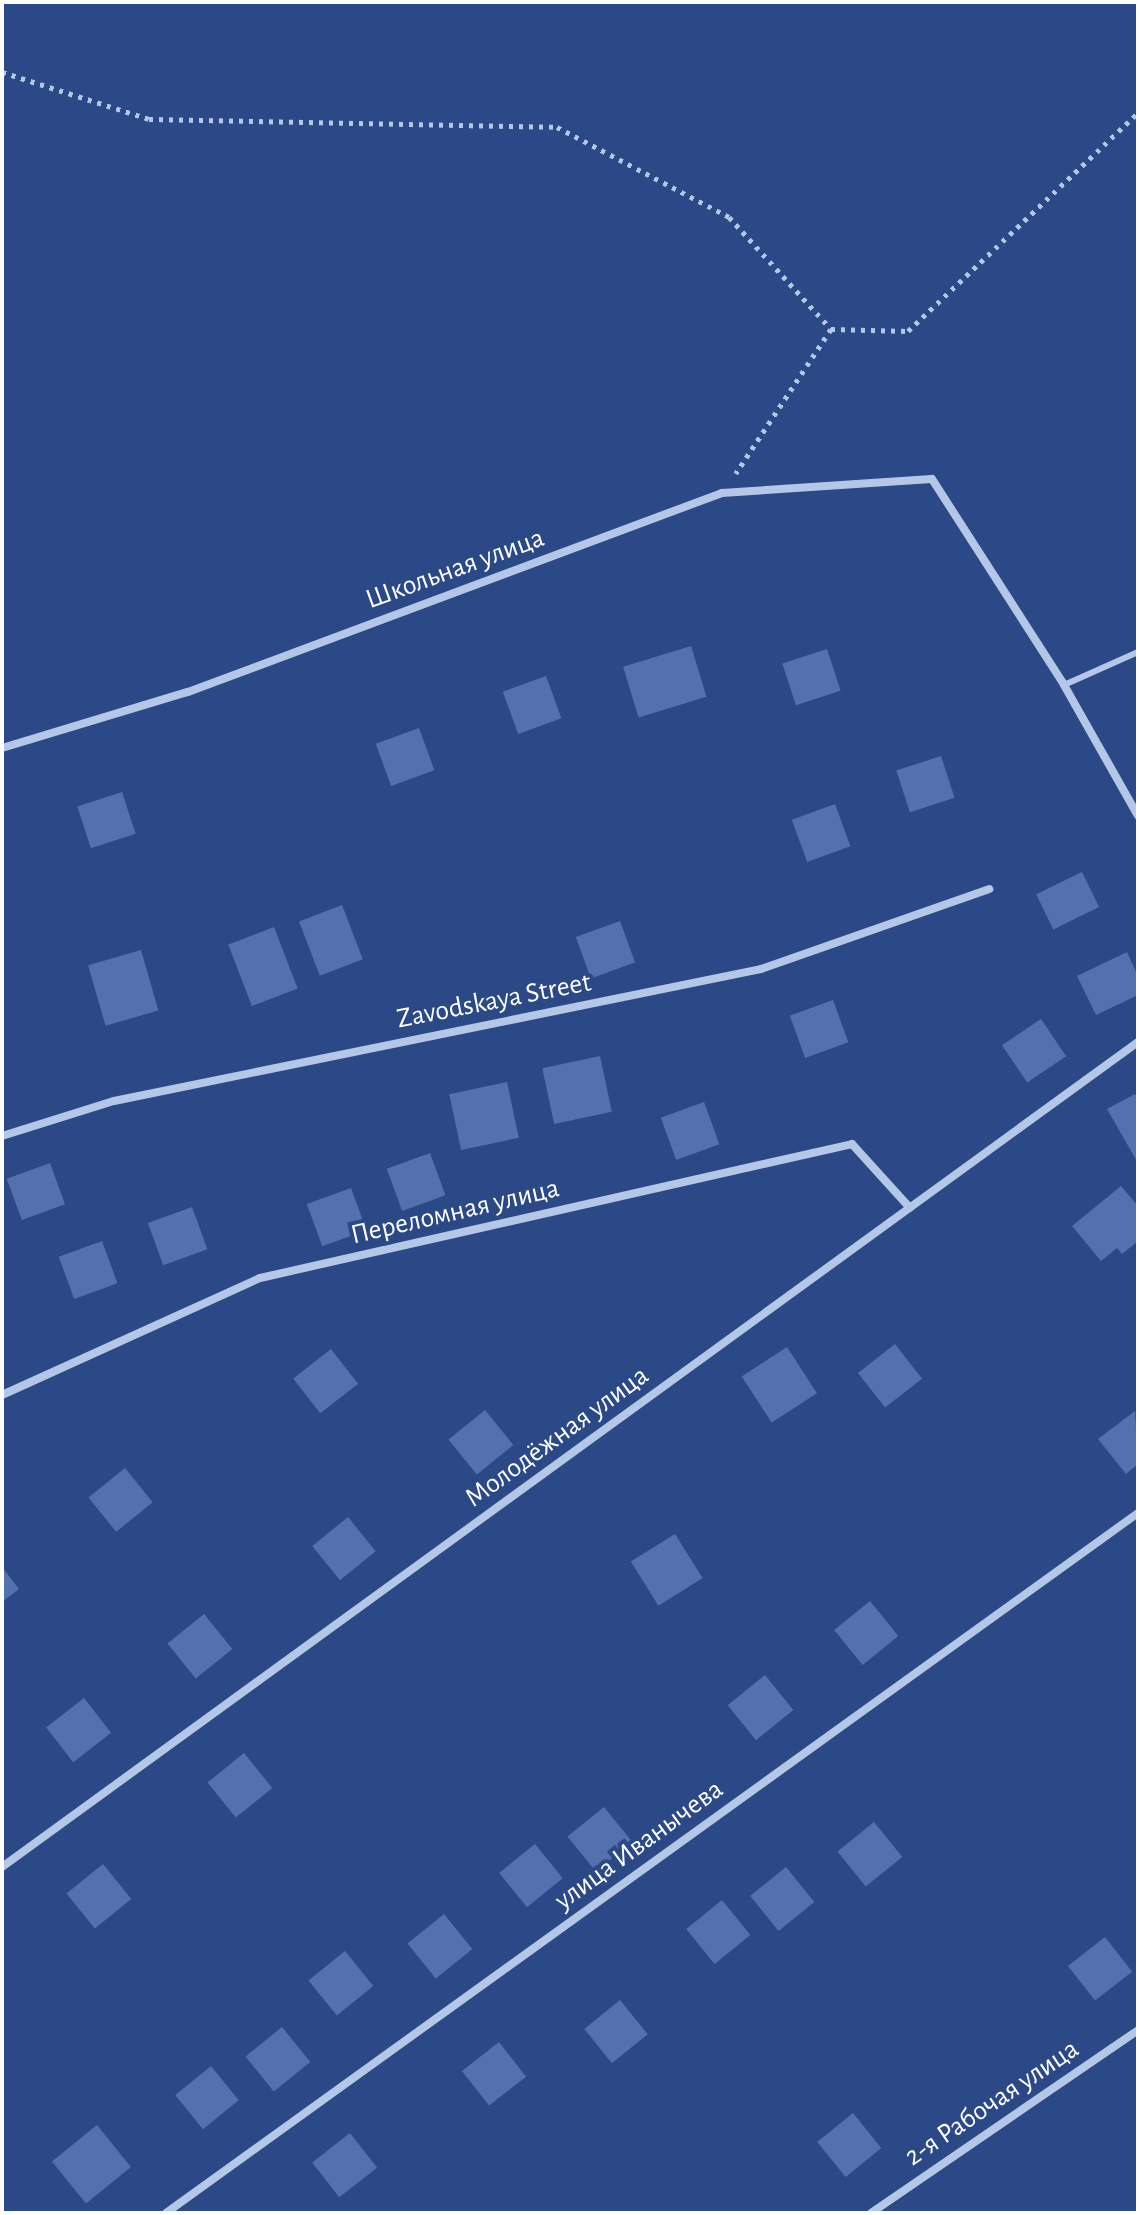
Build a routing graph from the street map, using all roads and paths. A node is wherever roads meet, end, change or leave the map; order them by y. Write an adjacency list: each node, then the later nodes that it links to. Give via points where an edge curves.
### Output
1 (2, 72): 3 (path, via 149,119 557,127 729,217)
2 (1138, 113): 3 (path, via 908,331)
3 (831, 329): 4 (path)
4 (722, 493): 6 (street, Школьная улица, via 932,479); 7 (street, Школьная улица, via 188,692)
5 (1138, 652): 6 (lane)
6 (1064, 685): 8 (street)
7 (2, 748)
8 (1138, 816)
9 (989, 889): 11 (street, Zavodskaya Street, via 761,969 114,1101)
10 (1138, 1042): 12 (street, Молодёжная улица)
11 (2, 1136)
12 (910, 1208): 13 (street, Переломная улица, via 852,1144 260,1278); 15 (street, Молодёжная улица)
13 (2, 1395)
14 (1138, 1513): 17 (street, улица Иванычева)
15 (2, 1867)
16 (1138, 2030): 18 (street, 2-я Рабочая улица)
17 (166, 2213)
18 (871, 2213)

